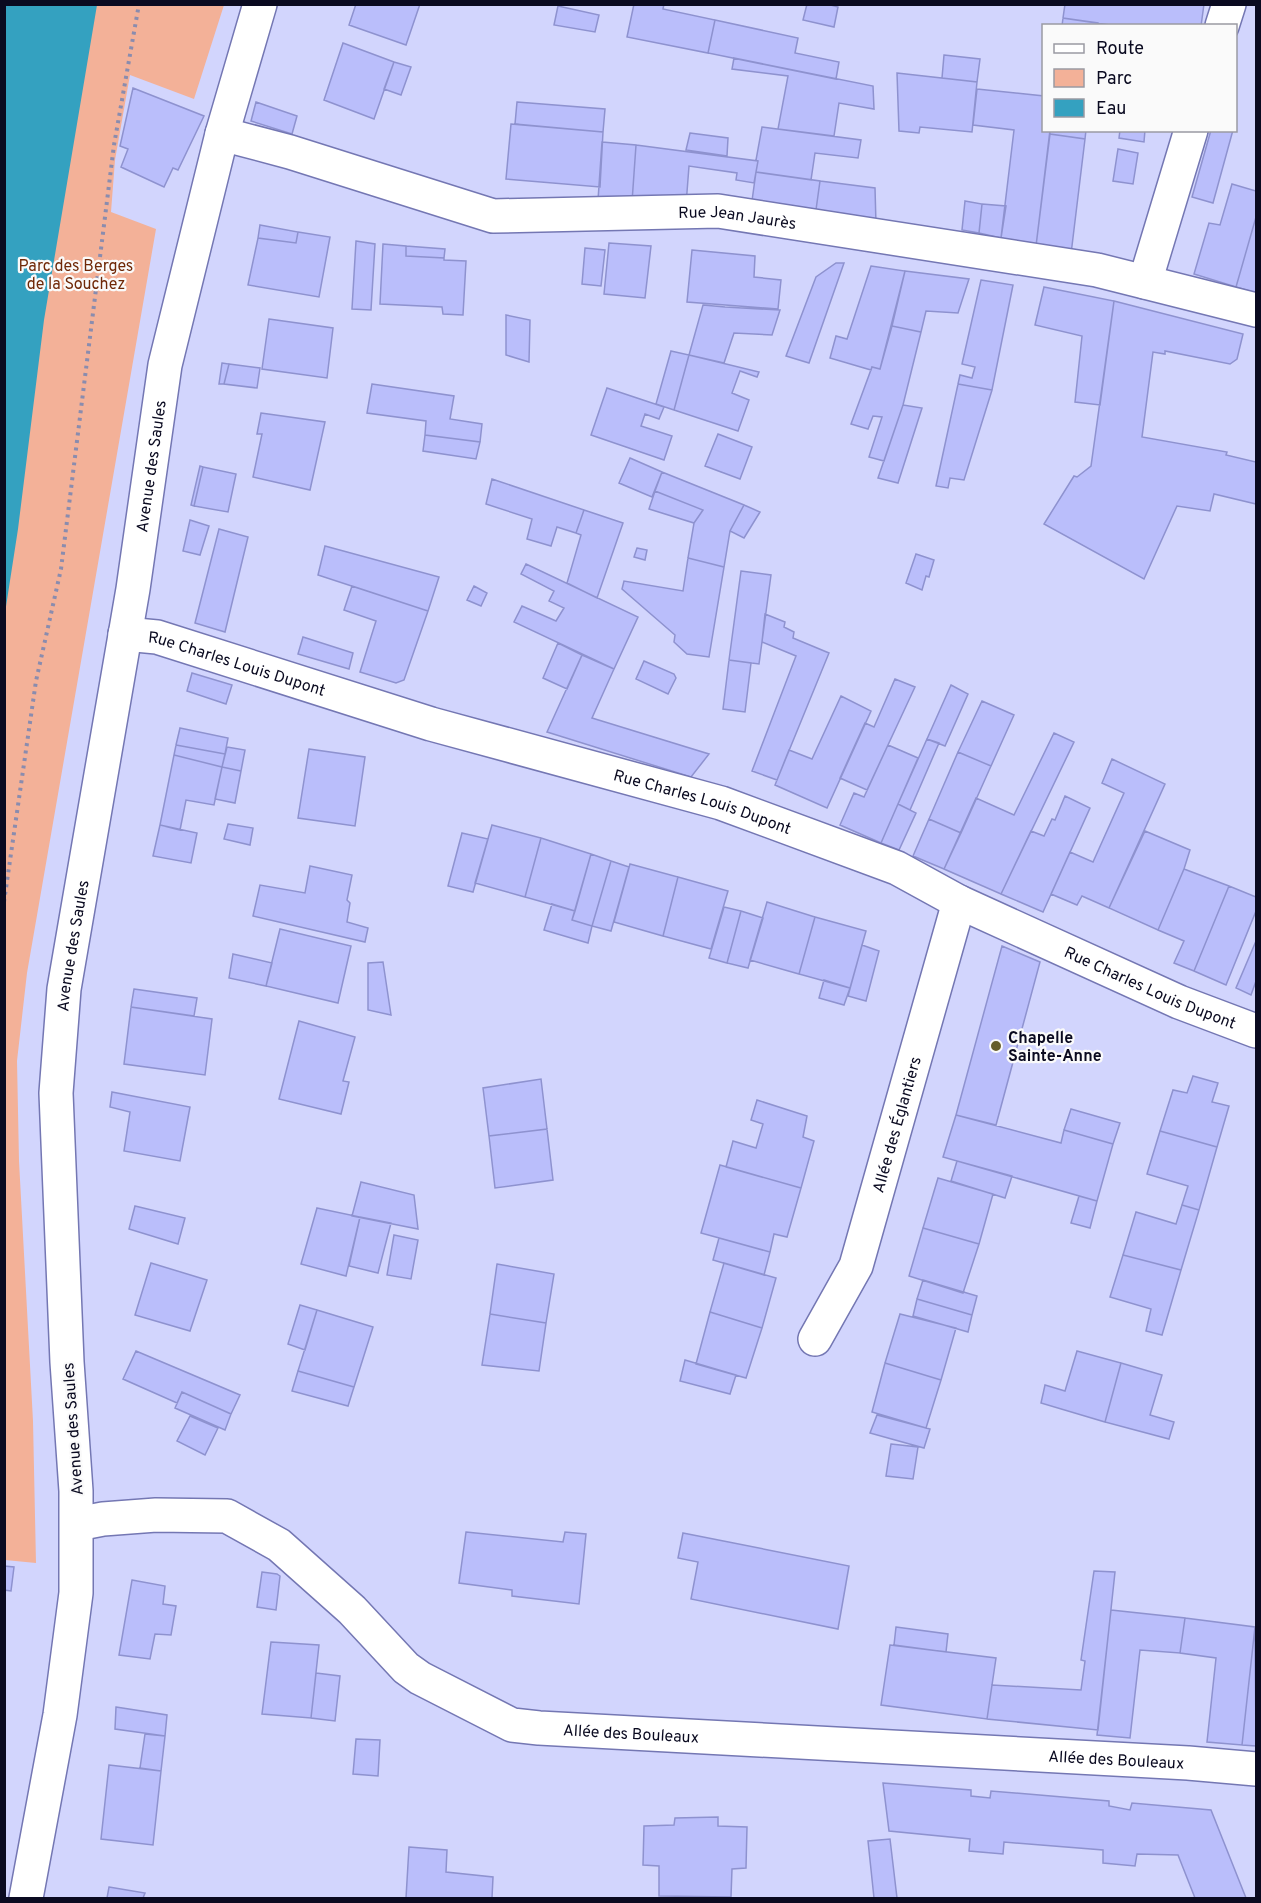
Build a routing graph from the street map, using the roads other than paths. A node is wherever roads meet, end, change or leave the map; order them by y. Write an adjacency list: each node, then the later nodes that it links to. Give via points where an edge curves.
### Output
1 (260, 4): 5 (street, Avenue des Saules)
2 (1228, 4): 3 (street)
3 (1223, 24)
4 (1190, 132): 6 (street)
5 (222, 134): 6 (street, Rue Jean Jaurès, via 493,216 718,211 1097,270); 8 (street, Avenue des Saules, via 165,365)
6 (1145, 282): 7 (street, Rue Jean Jaurès)
7 (1257, 310)
8 (125, 634): 9 (street, Rue Charles Louis Dupont, via 158,637 431,724 721,803 897,868); 12 (street, Avenue des Saules, via 64,989 56,1093)
9 (960, 902): 10 (street, Rue Charles Louis Dupont, via 1179,1002); 11 (street, Allée des Églantiers, via 856,1266)
10 (1257, 1031)
11 (815, 1339)
12 (77, 1524): 13 (street, Allée des Bouleaux, via 156,1515 227,1515 279,1545 352,1610 406,1668 512,1725); 14 (street, Avenue des Saules, via 76,1593 60,1715)
13 (1257, 1769)
14 (26, 1899)

